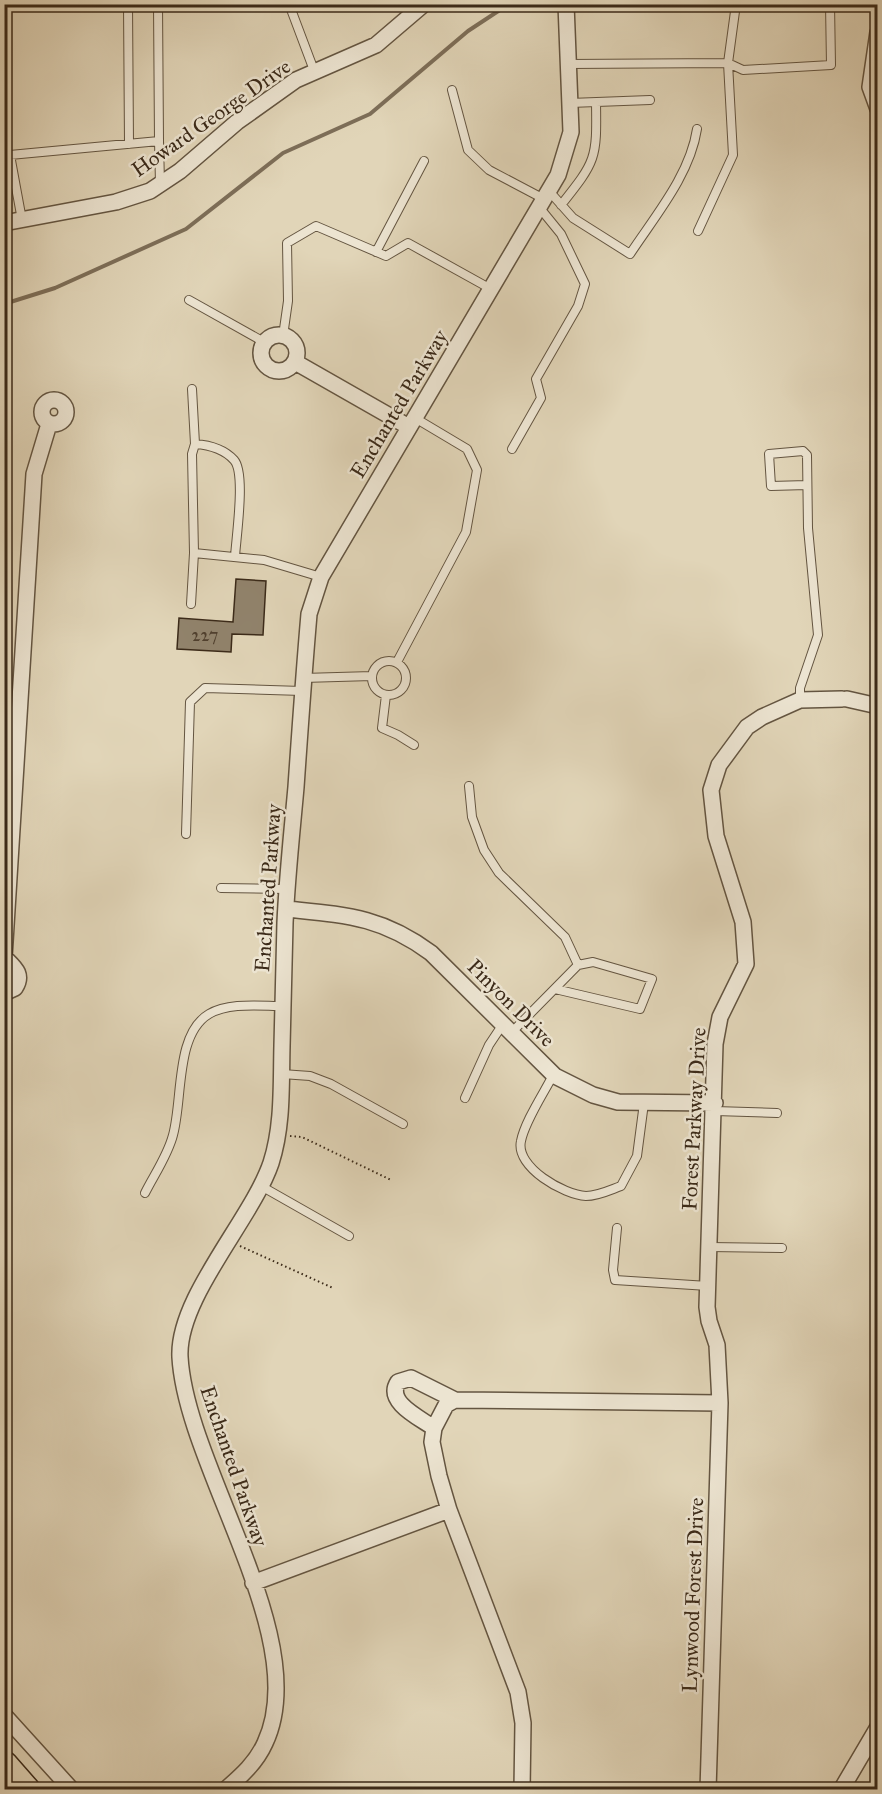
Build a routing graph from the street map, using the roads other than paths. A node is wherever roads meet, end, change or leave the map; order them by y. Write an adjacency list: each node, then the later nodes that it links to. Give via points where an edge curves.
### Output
1 (128, 4): 19 (lane)
2 (158, 4): 18 (lane)
3 (289, 4): 11 (lane)
4 (424, 4): 11 (street, Howard George Drive, via 376,45)
5 (566, 4): 10 (street, Enchanted Parkway)
6 (736, 4): 9 (lane)
7 (830, 4): 9 (lane, via 831,65 743,70)
8 (878, 32): 16 (street, via 870,87)
9 (728, 63): 10 (lane); 27 (lane, via 733,155)
10 (568, 64): 14 (street, Enchanted Parkway)
11 (315, 73): 22 (street, Howard George Drive, via 296,80 237,122)
12 (452, 90): 23 (lane, via 468,150 489,170)
13 (650, 100): 15 (lane)
14 (570, 103): 15 (lane); 23 (street, Enchanted Parkway, via 568,146 558,176)
15 (596, 104): 24 (lane, via 596,153)
16 (878, 109)
17 (697, 129): 24 (lane, via 694,151 630,254 573,218)
18 (159, 141): 19 (lane); 22 (lane)
19 (129, 144): 20 (lane)
20 (7, 155): 25 (lane)
21 (424, 161): 28 (lane)
22 (160, 185): 25 (street, Howard George Drive, via 133,198)
23 (544, 199): 24 (lane); 29 (street, Enchanted Parkway); 38 (lane, via 585,284 578,306 536,379 541,398)
24 (561, 205)
25 (22, 220): 26 (street, Howard George Drive)
26 (4, 223)
27 (698, 231)
28 (376, 252): 29 (lane, via 386,256 408,243); 31 (lane, via 316,226 287,243)
29 (491, 289): 35 (street, Enchanted Parkway)
30 (189, 300): 32 (lane)
31 (284, 336): 32 (street); 33 (street, via 294,344)
32 (264, 342): 33 (street, via 260,353 267,368 279,372)
33 (295, 362): 35 (street)
34 (192, 388): 37 (lane)
35 (412, 423): 42 (street, Enchanted Parkway); 44 (lane, via 466,448 477,470 466,532)
36 (49, 424): 48 (street, via 34,474)
37 (195, 444): 40 (lane); 41 (lane, via 212,446 235,460 240,474)
38 (512, 449)
39 (807, 485): 39 (lane, via 806,452 769,453 771,486); 50 (lane, via 818,635 800,688)
40 (194, 553): 41 (lane); 43 (lane)
41 (236, 557): 42 (lane, via 264,560)
42 (321, 577): 47 (street, Enchanted Parkway, via 309,614)
43 (191, 604)
44 (397, 662): 46 (lane, via 382,661); 49 (lane, via 406,670 407,681 397,694)
45 (4, 675): 48 (street)
46 (372, 676): 47 (lane); 49 (lane, via 376,689)
47 (303, 684): 54 (lane, via 205,688 190,702); 56 (street, Enchanted Parkway)
48 (19, 685): 58 (street)
49 (386, 695): 52 (lane, via 382,728)
50 (800, 700): 51 (street, Forest Parkway Drive, via 844,699); 68 (street, Forest Parkway Drive, via 747,727 719,765 711,790 716,836 743,922 746,964 720,1017 715,1044)
51 (878, 706)
52 (414, 745)
53 (469, 786): 59 (lane, via 472,816 484,850 499,873 565,936)
54 (186, 834)
55 (220, 888): 56 (lane)
56 (287, 889): 57 (street, Enchanted Parkway)
57 (286, 909): 62 (street, Enchanted Parkway); 63 (street, Pinyon Drive, via 353,915 413,940)
58 (5, 958): 61 (street, via 20,977 15,988)
59 (578, 965): 60 (lane); 60 (lane, via 593,962 652,979 640,1009)
60 (555, 989): 63 (lane)
61 (4, 993)
62 (283, 1006): 64 (street, Enchanted Parkway); 72 (lane, via 231,1008 211,1013 195,1025 188,1042 173,1135)
63 (507, 1028): 65 (street, Pinyon Drive); 66 (lane, via 489,1045)
64 (282, 1074): 70 (lane, via 310,1076 331,1084); 71 (street, Enchanted Parkway, via 278,1136)
65 (553, 1075): 67 (street, Pinyon Drive, via 592,1095); 67 (lane, via 520,1142 521,1155 539,1177 576,1194 588,1196 621,1186 638,1156)
66 (465, 1098)
67 (644, 1103): 68 (street, Pinyon Drive)
68 (715, 1107): 69 (lane); 75 (street, Forest Parkway Drive)
69 (777, 1113)
70 (403, 1124)
71 (261, 1186): 74 (lane); 83 (street, Enchanted Parkway, via 227,1240 189,1314 180,1354 190,1411)
72 (145, 1193)
73 (617, 1228): 77 (lane, via 615,1280)
74 (349, 1236)
75 (709, 1246): 76 (lane); 77 (street, Forest Parkway Drive)
76 (782, 1248)
77 (708, 1286): 78 (street, Forest Parkway Drive, via 709,1321)
78 (717, 1345): 80 (street, Lynwood Forest Drive)
79 (456, 1400): 80 (street); 81 (street, via 446,1406); 81 (street, via 411,1378 398,1382 394,1390 396,1400)
80 (720, 1403): 91 (street, Lynwood Forest Drive)
81 (434, 1428): 82 (street, via 432,1442)
82 (449, 1510): 83 (street); 90 (street, via 518,1692 523,1723)
83 (253, 1583): 89 (street, Enchanted Parkway, via 273,1660 272,1716 266,1740 255,1760)
84 (4, 1715): 88 (street)
85 (878, 1726): 92 (street)
86 (4, 1766): 87 (highway)
87 (26, 1790)
88 (72, 1790)
89 (225, 1790)
90 (522, 1790)
91 (708, 1790)
92 (841, 1790)

